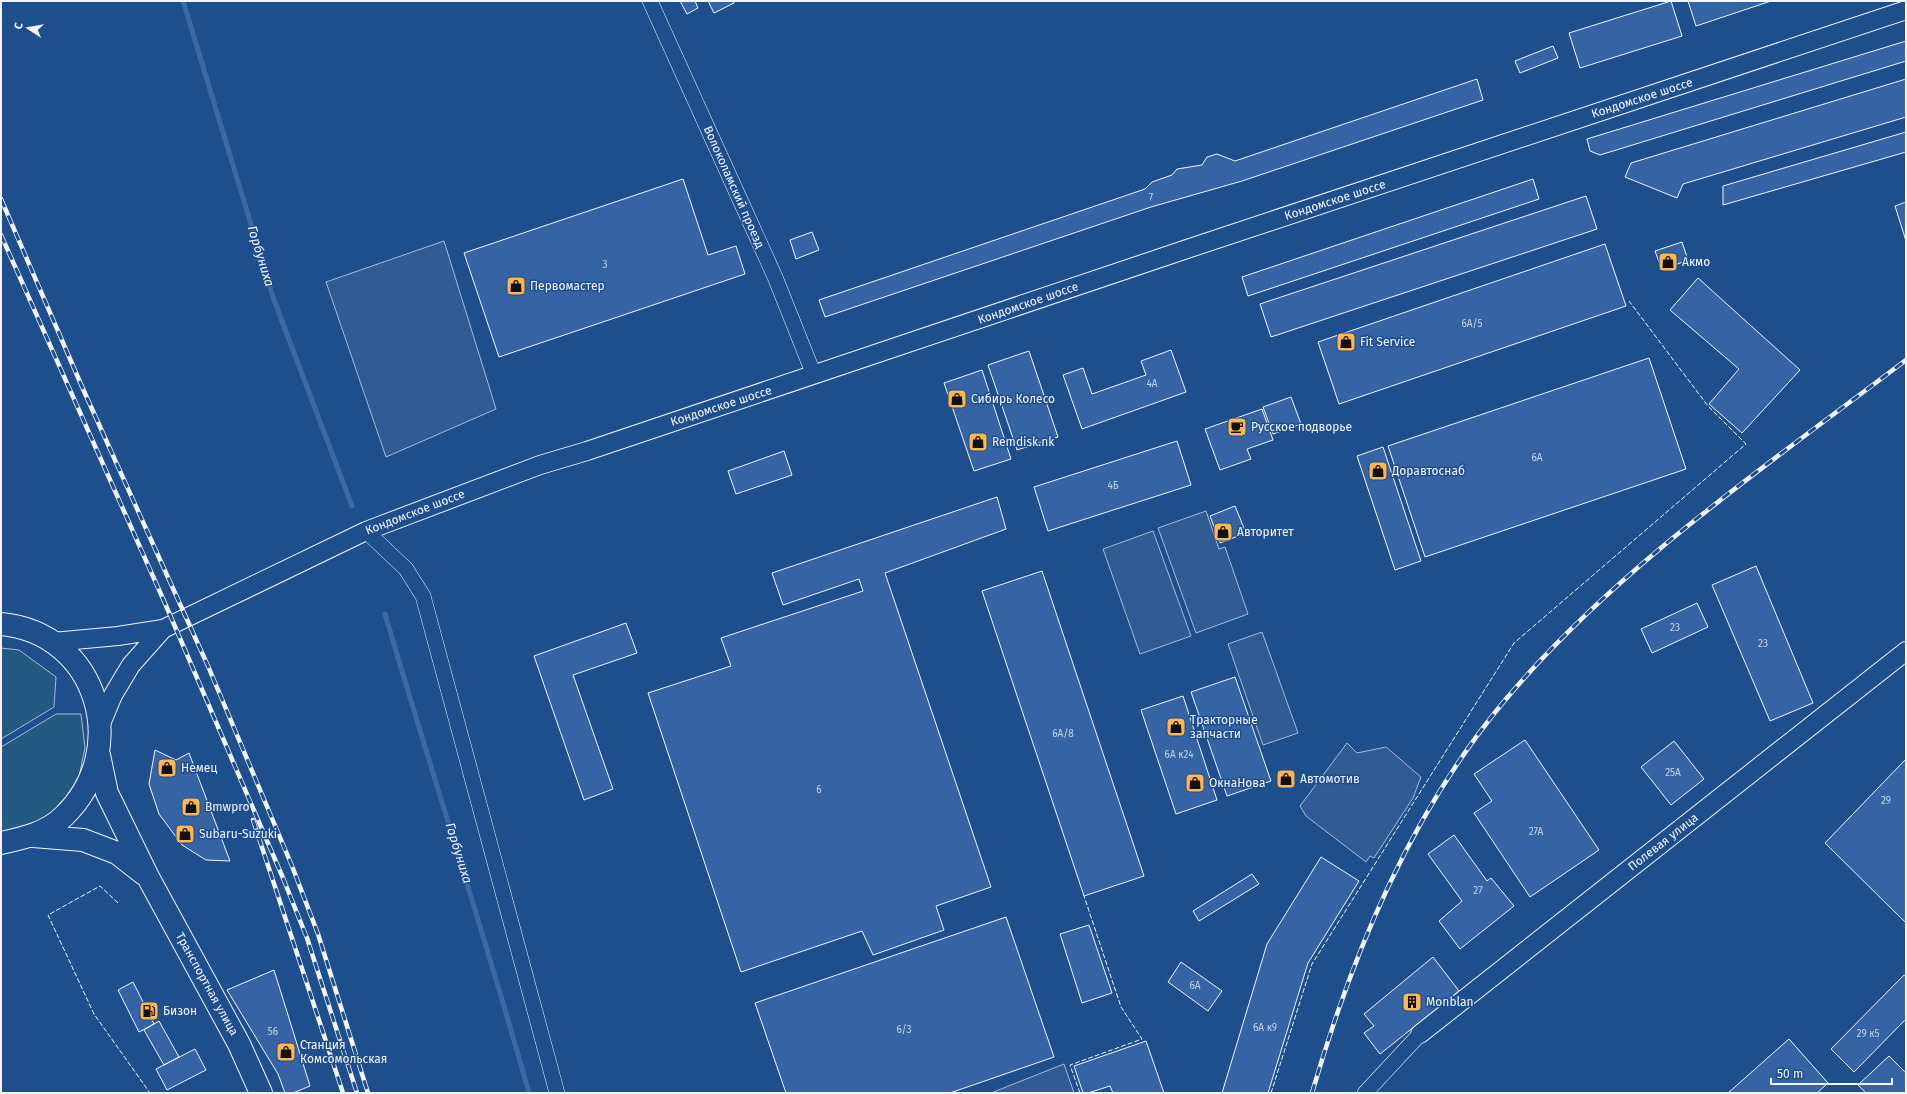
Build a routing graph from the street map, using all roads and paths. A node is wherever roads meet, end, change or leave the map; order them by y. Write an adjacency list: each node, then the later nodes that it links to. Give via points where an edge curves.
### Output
1 (650, 1): 3 (street, Волоколамский проезд, via 774,277)
2 (1906, 10): 3 (street, Кондомское шоссе)
3 (814, 375): 4 (street, Кондомское шоссе, via 587,451 540,464)
4 (366, 531): 6 (street, Кондомское шоссе); 16 (street, via 406,569 423,596)
5 (6, 621): 7 (main road)
6 (163, 629): 7 (street, Кондомское шоссе); 9 (street, Кондомское шоссе, via 131,665 113,695)
7 (53, 642): 9 (main road, via 77,664 93,692)
8 (1906, 651): 14 (street, Полевая улица)
9 (101, 724): 10 (main road)
10 (99, 755): 11 (main road, via 86,789 64,817); 13 (main road, Транспортная улица, via 107,793)
11 (33, 836): 12 (main road); 13 (main road, Транспортная улица, via 83,840 117,853)
12 (1, 843)
13 (148, 878): 15 (main road, Транспортная улица, via 239,1044)
14 (1420, 1034): 17 (street)
15 (261, 1093)
16 (557, 1093)
17 (1365, 1093)

